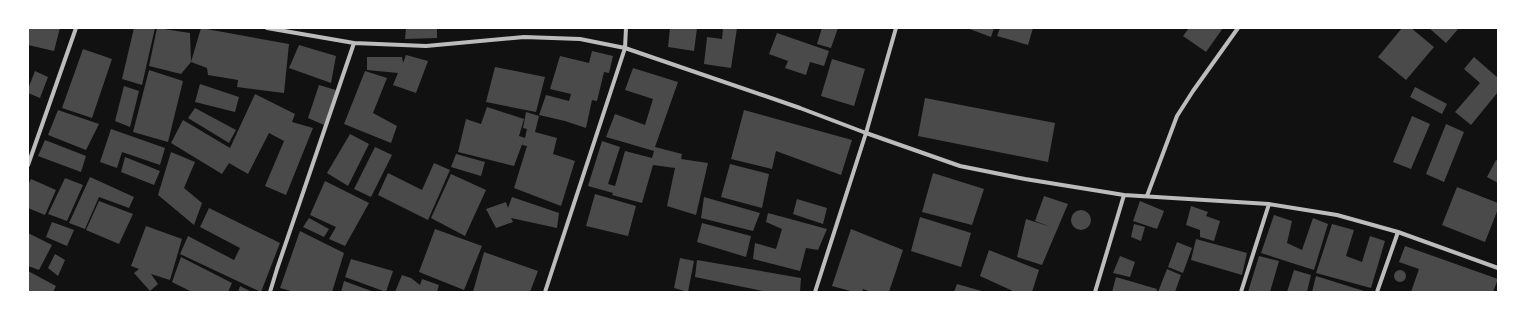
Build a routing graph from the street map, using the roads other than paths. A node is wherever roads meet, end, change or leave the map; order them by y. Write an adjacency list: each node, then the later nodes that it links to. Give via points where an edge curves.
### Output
1 (76, 28): 9 (street)
2 (267, 28): 6 (street)
3 (626, 28): 7 (street)
4 (896, 28): 8 (street)
5 (1238, 28): 11 (street, via 1177,116)
6 (354, 43): 7 (street, via 426,46 524,37 580,39); 15 (street)
7 (625, 48): 8 (street); 16 (street)
8 (866, 133): 10 (street, via 960,166); 17 (street)
9 (28, 166)
10 (1124, 195): 11 (street); 18 (street)
11 (1147, 196): 12 (street)
12 (1269, 204): 13 (street, via 1338,215); 19 (street)
13 (1398, 232): 14 (street); 20 (street)
14 (1498, 268)
15 (270, 292)
16 (545, 292)
17 (814, 292)
18 (1095, 292)
19 (1241, 292)
20 (1377, 292)

